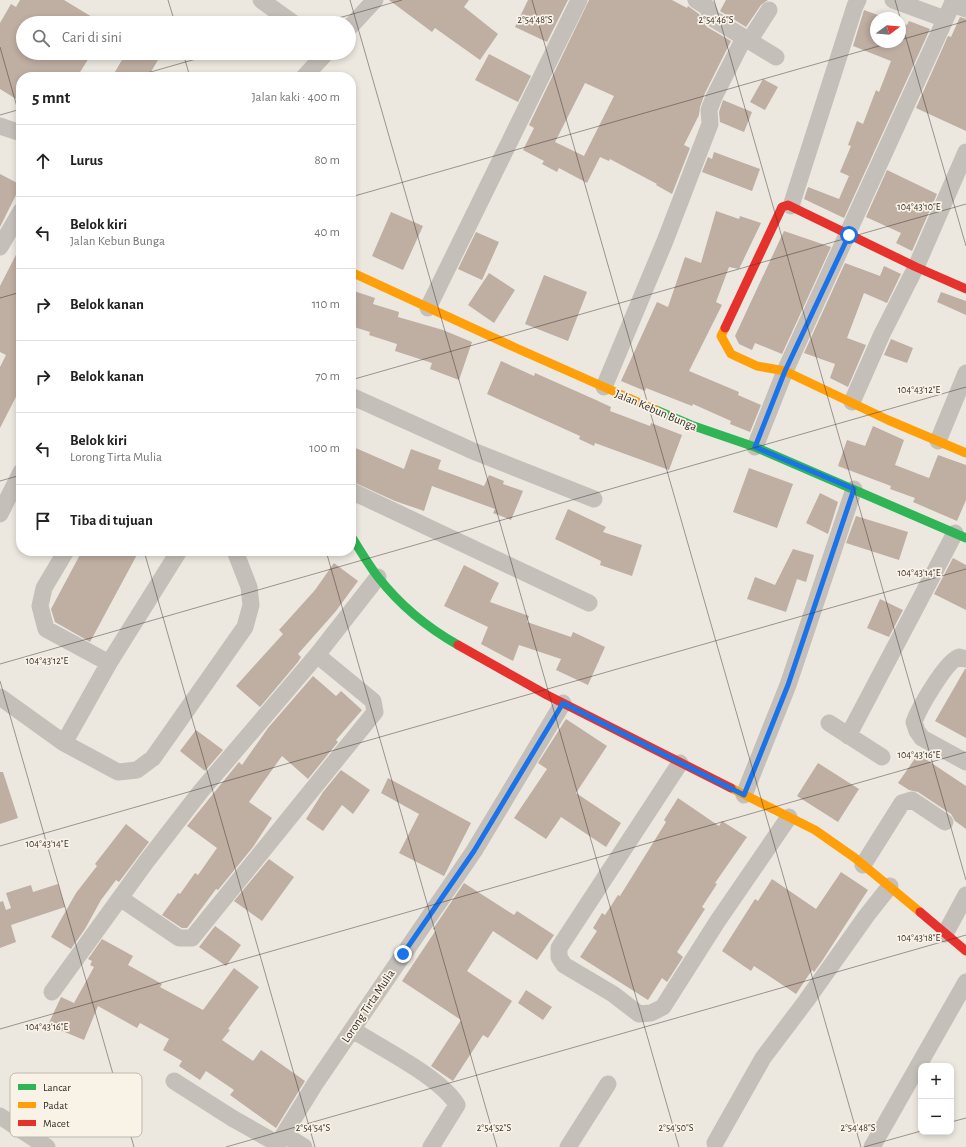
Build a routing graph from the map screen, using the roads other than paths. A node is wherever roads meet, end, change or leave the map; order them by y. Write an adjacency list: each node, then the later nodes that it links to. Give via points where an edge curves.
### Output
1 (261, 0): 9 (street)
2 (375, 0): 11 (street)
3 (579, 0): 26 (street)
4 (858, 0): 19 (street)
5 (893, 0): 10 (street)
6 (705, 2): 12 (street, via 712,18)
7 (957, 4): 10 (street)
8 (769, 10): 12 (street)
9 (283, 16)
10 (945, 19): 21 (street)
11 (356, 20)
12 (746, 40): 13 (street); 29 (street, via 714,97 709,110 710,124)
13 (776, 57)
14 (320, 60): 15 (street)
15 (309, 72)
16 (0, 126): 17 (street)
17 (16, 131)
18 (966, 152): 23 (street)
19 (791, 206): 21 (street); 27 (street, via 782,207 721,336 731,354 757,366)
20 (16, 220): 22 (street)
21 (849, 235): 23 (street); 27 (street)
22 (0, 247)
23 (916, 267): 25 (street); 31 (street, via 882,334)
24 (356, 274): 26 (street, Jalan Kebun Bunga)
25 (966, 289)
26 (428, 308): 29 (street, Jalan Kebun Bunga)
27 (785, 371): 31 (street); 33 (street)
28 (966, 373): 32 (street)
29 (604, 387): 33 (street, Jalan Kebun Bunga, via 691,426)
30 (356, 398): 38 (street, via 473,451)
31 (852, 402): 32 (street)
32 (938, 441): 34 (street)
33 (755, 447): 36 (street, Jalan Kebun Bunga)
34 (966, 453)
35 (16, 482): 39 (street)
36 (854, 489): 40 (street, Jalan Kebun Bunga); 58 (street, via 788,685)
37 (356, 494): 46 (street)
38 (594, 499)
39 (0, 514)
40 (960, 535): 53 (street)
41 (356, 544): 45 (street)
42 (63, 556): 49 (street, via 44,588 40,606 46,629)
43 (176, 556): 49 (street)
44 (237, 556): 54 (street, via 249,587 251,605 245,627 153,758 137,770 118,772)
45 (378, 577): 47 (street); 51 (street, via 404,605 446,638)
46 (589, 603)
47 (317, 655): 64 (street, via 201,790); 64 (street, via 373,701 375,712 192,938 179,938)
48 (966, 659): 56 (street, via 959,657 952,661 914,722 922,738)
49 (110, 663): 54 (street)
50 (0, 698): 54 (street)
51 (563, 703): 57 (street); 69 (street, Lorong Tirta Mulia, via 474,851)
52 (828, 723): 53 (street)
53 (848, 736): 55 (street)
54 (64, 743)
55 (882, 757)
56 (966, 762)
57 (680, 763): 58 (street); 59 (street, via 559,948 559,957 564,965 613,994 639,1014 651,1013 663,1007)
58 (744, 795): 59 (street)
59 (788, 817): 61 (street, via 839,845)
60 (946, 822): 61 (street, via 912,800 902,803)
61 (863, 865): 62 (street)
62 (890, 886): 65 (street); 76 (street, via 763,1058)
63 (966, 895): 65 (street)
64 (120, 898): 68 (street)
65 (945, 934): 66 (street)
66 (966, 951)
67 (966, 982): 81 (street)
68 (52, 992)
69 (353, 1030): 75 (street, Lorong Tirta Mulia, via 315,1084); 79 (street, via 417,1070 453,1098 457,1105)
70 (174, 1081): 75 (street, via 232,1118)
71 (608, 1084): 80 (street)
72 (0, 1116): 73 (street)
73 (10, 1123)
74 (32, 1137): 77 (street)
75 (280, 1142): 78 (street)
76 (715, 1143)
77 (47, 1147)
78 (304, 1147)
79 (431, 1147)
80 (568, 1147)
81 (872, 1147)

